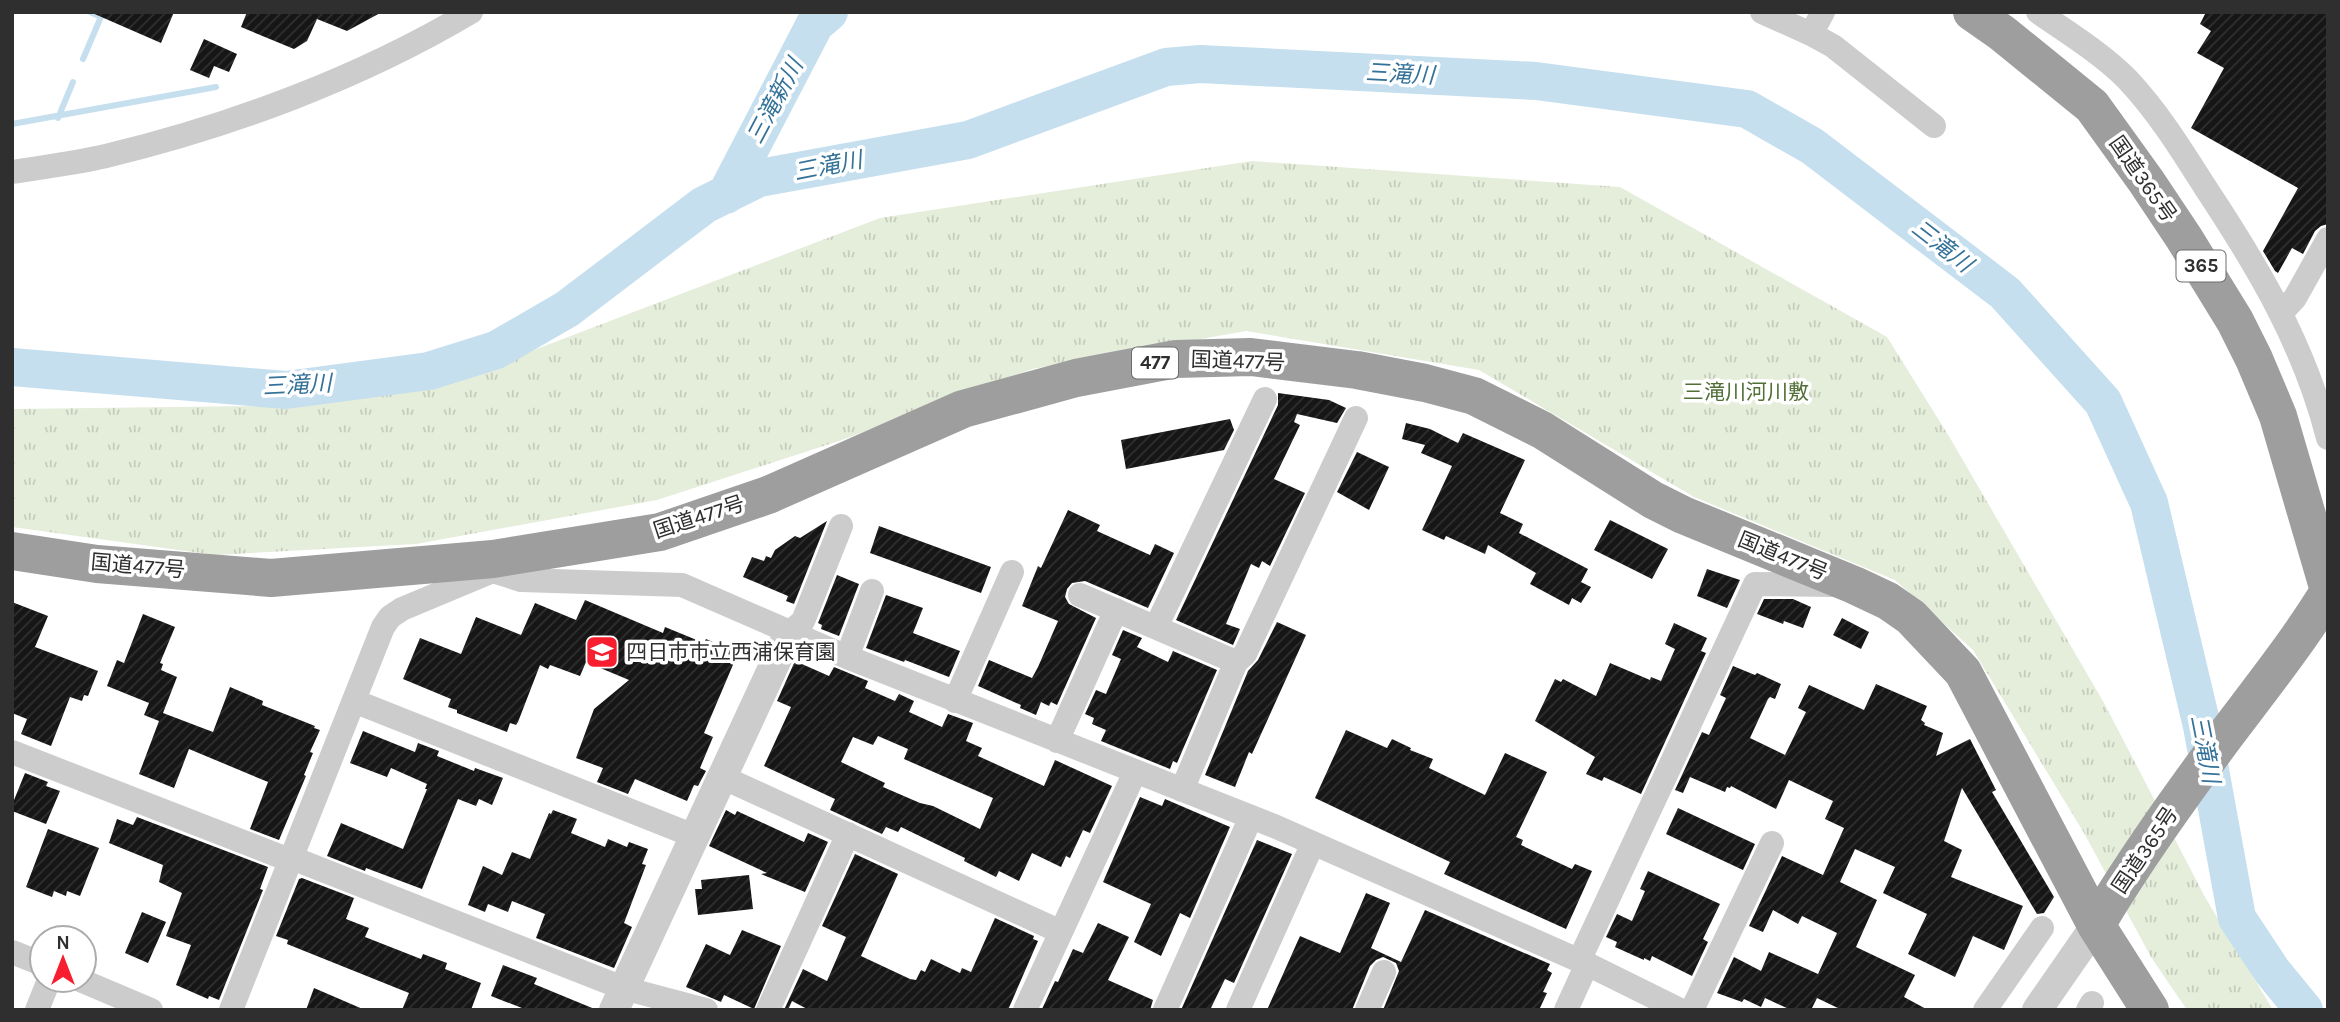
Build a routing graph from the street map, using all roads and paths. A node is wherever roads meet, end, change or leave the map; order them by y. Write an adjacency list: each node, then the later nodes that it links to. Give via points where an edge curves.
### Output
1 (471, 12): 7 (street, via 313,90 258,111 104,156)
2 (1762, 12): 5 (street)
3 (1972, 12): 18 (highway, 国道365号 / 365, via 2092,106 2184,238 2235,321 2264,382)
4 (2038, 12): 9 (street, via 2100,55 2153,109 2252,258)
5 (1817, 23): 6 (street, via 1856,64)
6 (1934, 126)
7 (12, 172)
8 (2328, 239): 9 (street, via 2295,298)
9 (2282, 312): 12 (street, via 2318,399)
10 (1265, 399): 23 (street)
11 (1356, 418): 26 (street, via 1245,654)
12 (2328, 438)
13 (841, 526): 24 (street, via 803,621)
14 (12, 551): 15 (highway, 国道477号 / 477, via 96,564 271,578)
15 (493, 565): 17 (highway, 国道477号 / 477, via 660,531 768,495 963,409 1076,378 1176,359 1251,357 1357,370 1474,396 1542,430 1682,515); 24 (street, via 521,580 682,585); 27 (street, via 390,617)
16 (1012, 572): 28 (street)
17 (1854, 585): 40 (highway, 国道477号 / 477, via 1911,617 1963,672); 43 (street, via 1755,583)
18 (2328, 587)
19 (872, 591): 25 (street)
20 (1080, 594): 22 (street)
21 (2318, 609): 40 (highway, 国道365号)
22 (1116, 610): 23 (street); 29 (street)
23 (1156, 627): 26 (street)
24 (789, 633): 25 (street); 32 (street)
25 (847, 657): 28 (street)
26 (1236, 662): 33 (street)
27 (354, 701): 36 (street); 39 (street)
28 (955, 701): 29 (street)
29 (1057, 741): 31 (street)
30 (12, 752): 39 (street)
31 (1135, 772): 33 (street); 42 (street)
32 (722, 777): 35 (street); 36 (street)
33 (1182, 790): 34 (street)
34 (1251, 817): 37 (street); 52 (street)
35 (848, 834): 42 (street); 50 (street)
36 (694, 836): 46 (street)
37 (1313, 843): 43 (street); 53 (street)
38 (1772, 843): 57 (street)
39 (292, 860): 46 (street); 48 (street)
40 (2096, 925): 59 (street); 60 (highway)
41 (2042, 928): 58 (street)
42 (1061, 932): 51 (street)
43 (1583, 963): 55 (street); 56 (street)
44 (1384, 972): 54 (street)
45 (98, 988): 47 (street)
46 (618, 999): 49 (street)
47 (151, 1010)
48 (231, 1010)
49 (706, 1010)
50 (768, 1010)
51 (1025, 1010)
52 (1165, 1010)
53 (1238, 1010)
54 (1367, 1010)
55 (1566, 1010)
56 (1679, 1010)
57 (1692, 1010)
58 (1984, 1010)
59 (2037, 1010)
60 (2150, 1010)

